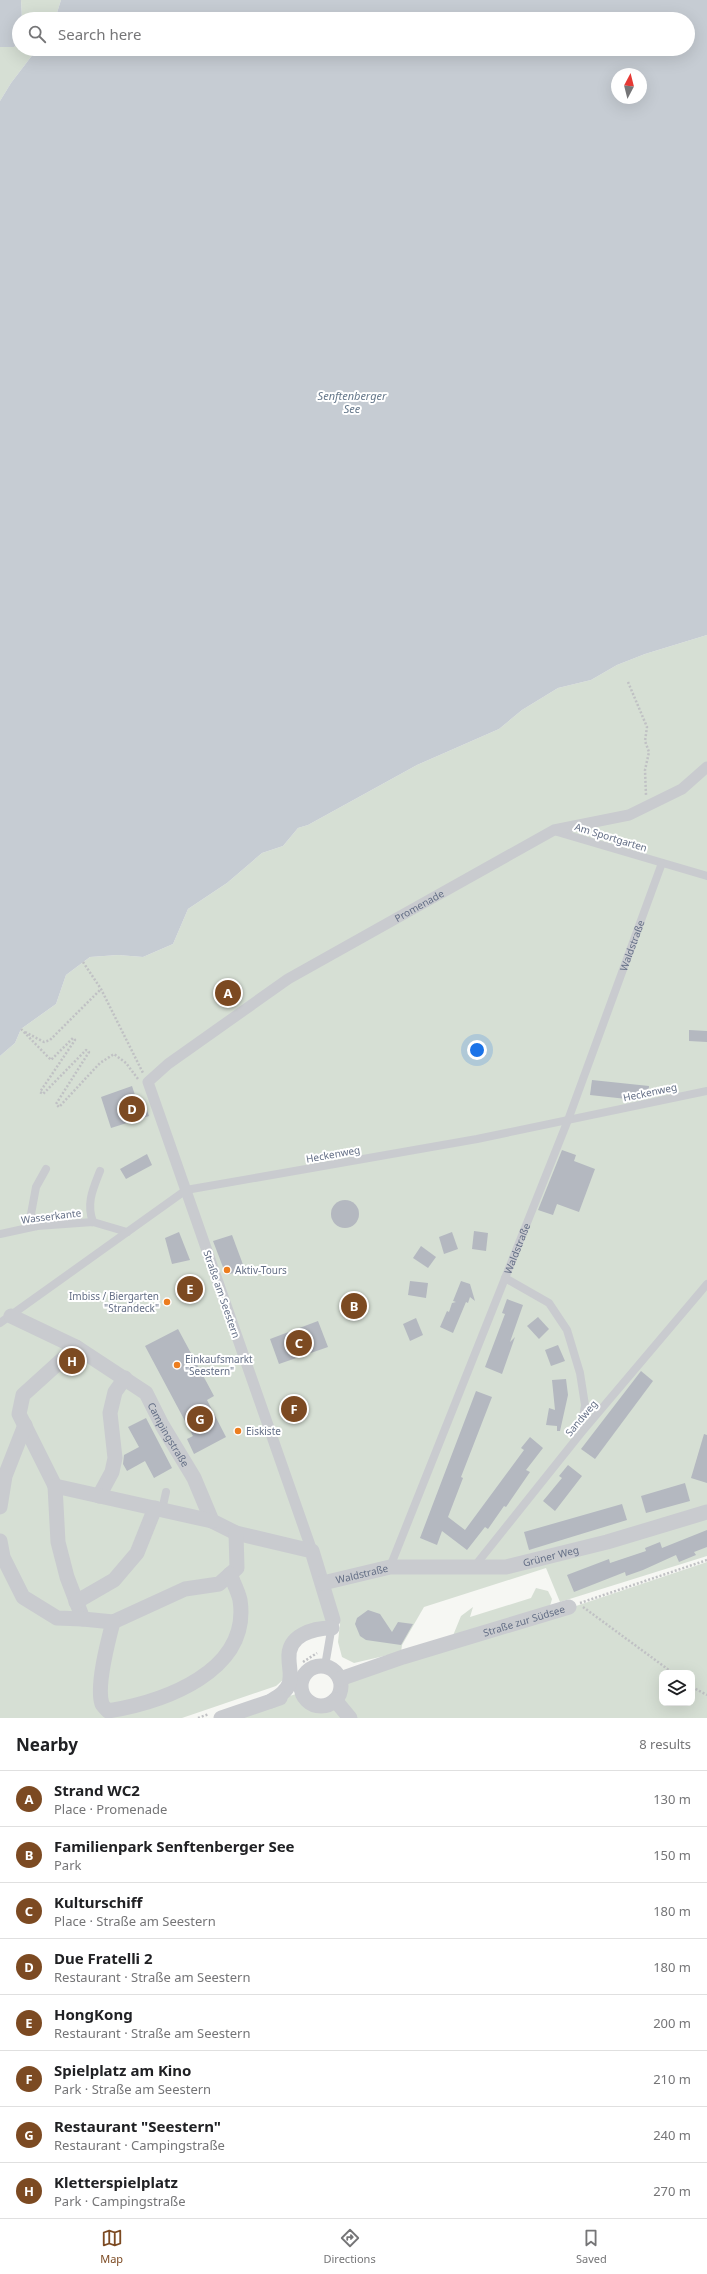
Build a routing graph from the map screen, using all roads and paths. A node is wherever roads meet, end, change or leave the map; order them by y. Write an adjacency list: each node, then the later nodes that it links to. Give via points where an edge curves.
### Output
1 (628, 682): 3 (path, via 647,727 645,741 649,752 645,784)
2 (707, 767): 3 (street, Promenade, via 682,789)
3 (648, 805): 4 (street, Promenade, via 629,815)
4 (554, 830): 5 (lane, Am Sportgarten); 9 (street, Promenade, via 288,978)
5 (662, 863): 6 (lane, Am Sportgarten); 11 (lane, Waldstraße)
6 (707, 876)
7 (83, 962): 8 (path)
8 (101, 989): 9 (path); 9 (path, via 50,1040 44,1042 21,1030 51,1060 73,1038 75,1040 40,1092 43,1094 86,1050 89,1052 56,1104 59,1107 100,1062 114,1054)
9 (143, 1080): 14 (street, Straße am Seestern)
10 (707, 1091): 11 (lane, Heckenweg)
11 (568, 1120): 14 (lane, Heckenweg); 19 (lane, Waldstraße)
12 (46, 1169): 16 (lane, via 36,1186 31,1214)
13 (100, 1171): 15 (lane, via 90,1197)
14 (186, 1190): 17 (lane, Heckenweg); 35 (street, Straße am Seestern)
15 (92, 1222): 16 (lane, Wasserkante); 17 (lane, Wasserkante)
16 (37, 1226): 18 (lane, Wasserkante)
17 (127, 1232): 21 (lane, Heckenweg)
18 (0, 1234)
19 (505, 1278): 25 (lane, via 549,1303 567,1330 580,1373 585,1405); 37 (lane, Waldstraße)
20 (707, 1284): 25 (lane, Sandweg)
21 (6, 1319): 22 (street, Campingstraße)
22 (76, 1347): 23 (street, Campingstraße); 24 (street, via 23,1395 19,1414)
23 (125, 1378): 28 (street, via 115,1392 110,1413 115,1458 112,1472); 32 (street, Campingstraße, via 146,1393 194,1478)
24 (25, 1425): 26 (street); 29 (street, via 5,1476)
25 (581, 1433): 38 (lane, Sandweg)
26 (55, 1486): 28 (street); 41 (street, via 58,1542)
27 (166, 1492): 30 (lane)
28 (98, 1496): 30 (street)
29 (0, 1507)
30 (159, 1509): 32 (street); 41 (street, via 137,1553 114,1580)
31 (707, 1512): 38 (street, Grüner Weg, via 607,1542 506,1567)
32 (212, 1521): 33 (street)
33 (236, 1533): 35 (street); 39 (street, via 237,1568)
34 (0, 1541): 43 (street, via 3,1557 23,1597 57,1618)
35 (312, 1551): 40 (street)
36 (707, 1560): 42 (path, Straße zur Südsee)
37 (390, 1567): 38 (street, Grüner Weg); 40 (street, Waldstraße)
38 (474, 1567)
39 (230, 1574): 44 (street, via 219,1584 185,1589); 44 (street, via 240,1599 240,1624 231,1646 213,1670 178,1692 138,1706 108,1711 102,1704 101,1683 105,1652)
40 (323, 1583): 45 (street)
41 (76, 1602): 43 (street)
42 (573, 1605): 47 (path); 48 (street, Straße zur Südsee, via 403,1657)
43 (83, 1619): 44 (street)
44 (113, 1622)
45 (332, 1624): 46 (lane); 53 (street, via 309,1631 292,1644 289,1655 290,1682 283,1693)
46 (325, 1666): 48 (street, via 332,1669); 50 (street, via 308,1670 302,1680)
47 (669, 1670)
48 (340, 1680): 52 (street, via 340,1691)
49 (695, 1689): 51 (path)
50 (302, 1692): 52 (street, via 308,1701 319,1706); 53 (street)
51 (707, 1695)
52 (335, 1700): 55 (street)
53 (271, 1701): 54 (street)
54 (221, 1718)
55 (350, 1718)

